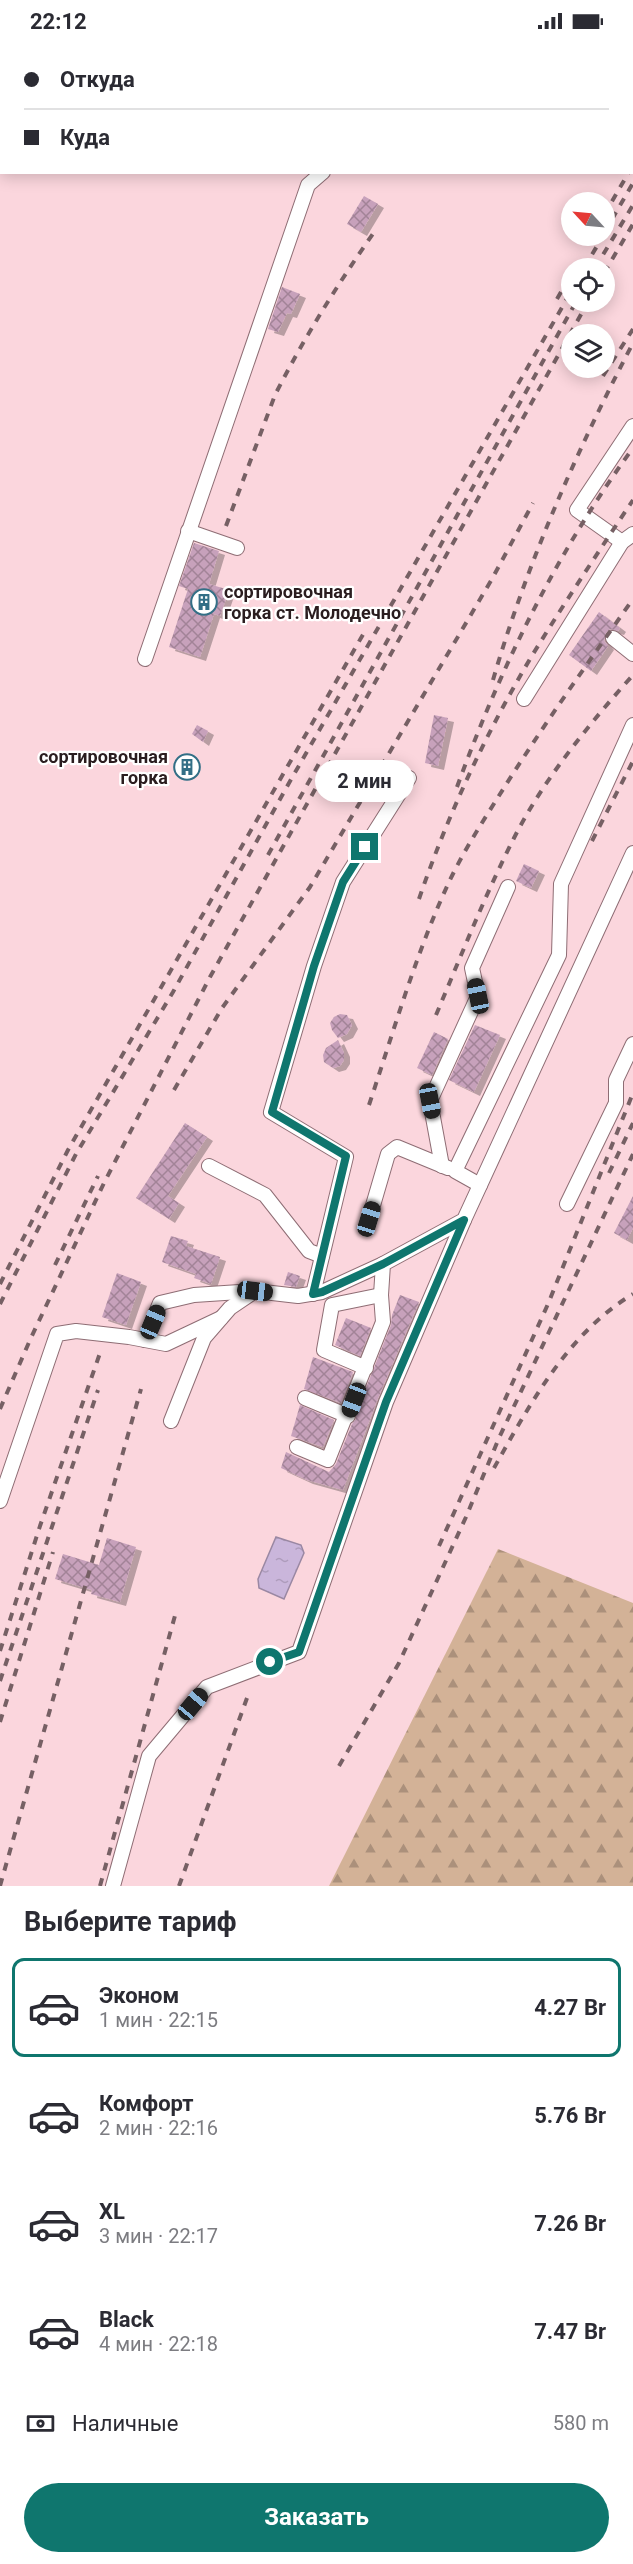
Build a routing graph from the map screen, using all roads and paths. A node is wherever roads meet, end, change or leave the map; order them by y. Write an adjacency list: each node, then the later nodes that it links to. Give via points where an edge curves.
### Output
1 (321, 174): 3 (lane, via 308,185)
2 (633, 426): 4 (lane, via 577,510)
3 (188, 531): 5 (lane); 8 (lane)
4 (628, 538): 9 (lane)
5 (237, 548)
6 (614, 638): 7 (lane)
7 (633, 654)
8 (145, 659)
9 (524, 699)
10 (633, 725): 16 (lane, via 561,884 559,956)
11 (409, 778): 21 (lane, via 343,882 272,1112 346,1156)
12 (633, 852): 17 (lane)
13 (508, 887): 16 (lane, via 472,968 478,996 430,1101)
14 (633, 1044): 18 (lane, via 616,1080 616,1103)
15 (209, 1166): 21 (lane, via 265,1195 309,1251)
16 (449, 1168): 17 (lane); 19 (lane, via 397,1147 388,1154)
17 (480, 1185): 20 (lane)
18 (567, 1204)
19 (369, 1219)
20 (464, 1220): 22 (lane); 34 (lane, via 386,1402 299,1652 207,1687 149,1756)
21 (322, 1256): 24 (lane)
22 (383, 1264): 24 (lane); 25 (lane)
23 (255, 1291): 24 (lane); 26 (lane); 27 (lane, via 194,1295 160,1303)
24 (313, 1294)
25 (381, 1294): 28 (lane, via 383,1322); 28 (lane, via 332,1305 324,1350)
26 (221, 1318): 27 (lane, via 166,1344); 31 (lane, via 204,1338)
27 (145, 1340): 33 (lane, via 76,1331 57,1334)
28 (366, 1368): 30 (lane)
29 (305, 1398): 30 (lane)
30 (348, 1416): 32 (lane, via 328,1460)
31 (171, 1420)
32 (297, 1447)
33 (0, 1501)
34 (113, 1886)

